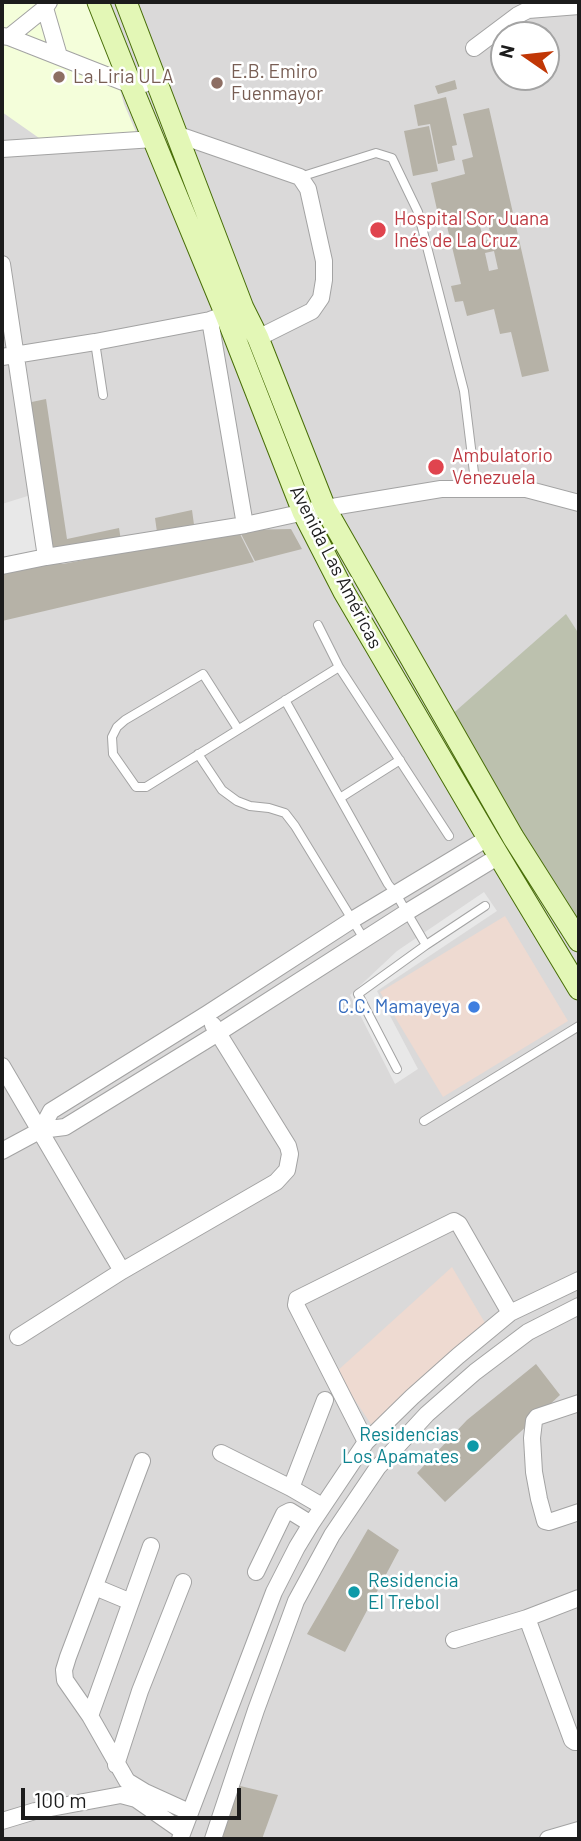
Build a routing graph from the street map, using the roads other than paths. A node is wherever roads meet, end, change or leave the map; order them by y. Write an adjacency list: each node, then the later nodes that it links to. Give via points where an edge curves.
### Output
1 (98, 2): 9 (street, Avenida Las Américas)
2 (126, 2): 8 (street, Avenida Las Américas)
3 (47, 5): 5 (street); 7 (street)
4 (579, 6): 6 (street, via 528,10)
5 (6, 37): 7 (street)
6 (474, 48)
7 (59, 56): 9 (street)
8 (155, 76): 9 (street, via 144,84); 10 (street, Avenida Las Américas)
9 (131, 85): 11 (street, Avenida Las Américas)
10 (176, 134): 13 (street); 15 (street, Avenida Las Américas)
11 (154, 139): 12 (street); 15 (street, Avenida Las Américas)
12 (2, 149)
13 (300, 177): 16 (street, via 324,261 321,298 312,311); 20 (lane, via 376,153 391,158 418,212 443,309 464,391)
14 (2, 264): 18 (street)
15 (226, 314): 16 (street, Avenida Las Américas); 17 (street); 23 (street, Avenida Las Américas); 24 (street)
16 (258, 338): 22 (street, Avenida Las Américas)
17 (95, 342): 18 (street); 19 (lane)
18 (9, 356): 25 (street)
19 (103, 395)
20 (476, 489): 21 (street, via 526,489); 22 (street, via 441,489)
21 (579, 503)
22 (325, 508): 23 (street); 42 (street, Avenida Las Américas, via 513,837)
23 (303, 512): 24 (street); 35 (street, Avenida Las Américas, via 344,592)
24 (245, 525): 25 (street)
25 (46, 556): 26 (street)
26 (2, 566)
27 (318, 625): 28 (lane)
28 (339, 667): 29 (lane); 32 (lane)
29 (285, 701): 30 (lane); 33 (lane)
30 (238, 729): 31 (lane); 31 (lane, via 204,674 125,720 113,737 113,754 136,787 146,788)
31 (198, 754): 40 (lane, via 222,790 237,801 285,813)
32 (400, 760): 33 (lane); 34 (lane)
33 (340, 798): 37 (lane)
34 (449, 836)
35 (488, 838): 36 (street, Avenida Las Américas); 37 (street)
36 (499, 856): 39 (street); 44 (street, Avenida Las Américas)
37 (396, 894): 39 (lane); 40 (street)
38 (485, 906): 43 (lane)
39 (407, 912): 41 (street); 43 (lane)
40 (352, 920): 41 (lane); 45 (street)
41 (363, 939): 47 (street)
42 (579, 941)
43 (426, 945): 49 (lane, via 358,994)
44 (579, 989)
45 (206, 1014): 47 (street); 51 (street, via 51,1111)
46 (579, 1026): 50 (lane)
47 (218, 1033): 51 (street, via 65,1127); 53 (street, via 288,1146 287,1170 276,1182)
48 (2, 1066): 51 (street)
49 (397, 1069)
50 (424, 1121)
51 (41, 1130): 52 (street); 53 (street)
52 (2, 1152)
53 (122, 1271): 57 (street)
54 (579, 1280): 56 (street)
55 (579, 1306): 82 (street, via 528,1332 475,1372 426,1414 378,1467 332,1535 296,1601)
56 (510, 1313): 60 (street); 60 (street, via 454,1221 298,1299 296,1305)
57 (18, 1337)
58 (325, 1400): 63 (street)
59 (579, 1403): 65 (street, via 537,1417 532,1438 545,1521)
60 (366, 1442): 64 (street)
61 (221, 1453): 63 (street)
62 (142, 1461): 70 (street)
63 (291, 1488): 64 (street)
64 (322, 1506): 66 (street)
65 (579, 1512)
66 (311, 1524): 68 (street, via 290,1511 284,1514); 78 (street, via 274,1592)
67 (151, 1546): 72 (street)
68 (256, 1572)
69 (183, 1582): 77 (street)
70 (94, 1587): 72 (street); 75 (street, via 64,1670 65,1680)
71 (579, 1598): 73 (street)
72 (131, 1602): 75 (street)
73 (527, 1618): 74 (street); 76 (street, via 572,1740)
74 (454, 1640)
75 (90, 1716): 77 (street)
76 (579, 1742)
77 (116, 1765): 78 (street, via 127,1781)
78 (189, 1812): 81 (street)
79 (2, 1821): 81 (street, via 121,1795 136,1799)
80 (579, 1830): 83 (street)
81 (181, 1835)
82 (213, 1839)
83 (548, 1839)

